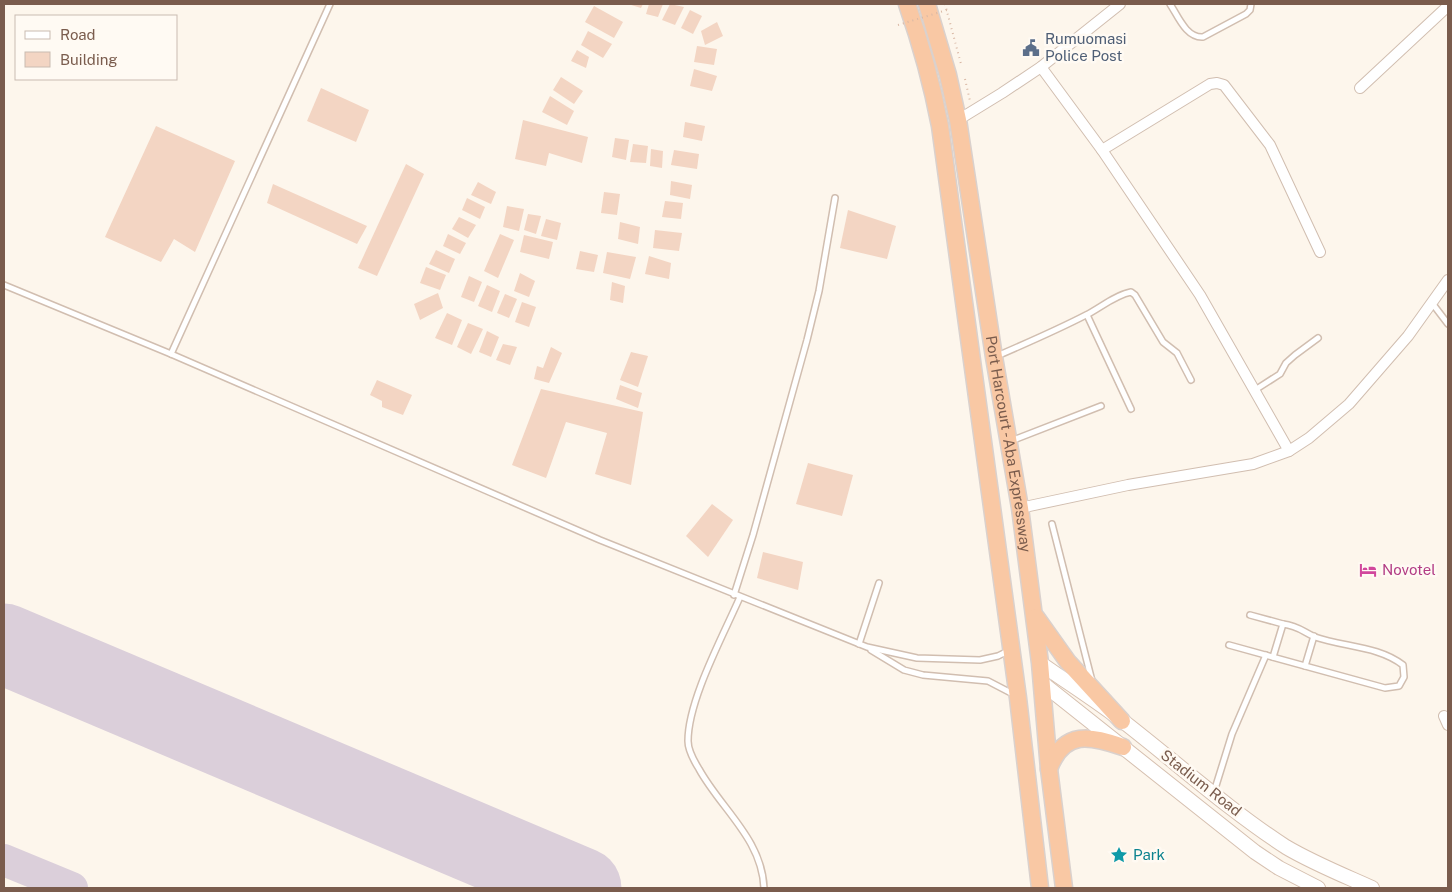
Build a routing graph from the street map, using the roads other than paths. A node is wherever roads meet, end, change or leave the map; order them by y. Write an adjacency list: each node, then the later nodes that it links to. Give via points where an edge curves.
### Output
1 (330, 4): 20 (lane)
2 (907, 4): 40 (highway, Port Harcourt - Aba Expressway, via 931,82 940,126)
3 (927, 4): 10 (highway, Port Harcourt - Aba Expressway)
4 (1120, 4): 8 (street)
5 (1170, 4): 6 (lane, via 1188,31 1197,37 1203,37 1246,14)
6 (1251, 4)
7 (1448, 6): 9 (street)
8 (1041, 67): 10 (street); 11 (street)
9 (1360, 88)
10 (958, 120): 21 (highway, Port Harcourt - Aba Expressway)
11 (1102, 150): 13 (street, via 1210,84 1224,85 1270,145); 23 (street, via 1200,295)
12 (835, 198): 31 (lane, via 809,332)
13 (1320, 252)
14 (1448, 280): 16 (street)
15 (4, 285): 20 (lane)
16 (1432, 302): 18 (lane); 27 (street, via 1408,336 1349,404)
17 (1087, 315): 21 (lane); 22 (lane, via 1131,292 1163,342 1177,352); 25 (lane)
18 (1448, 324)
19 (1318, 338): 23 (lane, via 1290,359 1280,374)
20 (171, 354): 31 (lane)
21 (994, 357): 26 (highway, Port Harcourt - Aba Expressway)
22 (1191, 380)
23 (1255, 390): 27 (street)
24 (1101, 406): 26 (lane)
25 (1131, 409)
26 (1008, 442): 28 (highway, Port Harcourt - Aba Expressway)
27 (1289, 451): 28 (street, via 1253,464 1128,485)
28 (1020, 508): 33 (highway, Port Harcourt - Aba Expressway)
29 (1052, 524): 46 (lane)
30 (879, 583): 37 (lane)
31 (734, 595): 32 (lane)
32 (740, 597): 37 (lane); 52 (lane, via 696,702 688,742 692,758 705,781 743,829 754,850)
33 (1033, 612): 43 (highway, Port Harcourt - Aba Expressway); 46 (highway, via 1068,662)
34 (1250, 615): 35 (lane)
35 (1284, 624): 36 (lane); 42 (lane)
36 (1314, 636): 44 (lane); 44 (lane, via 1393,657 1403,665 1404,677 1399,686 1385,688)
37 (859, 644): 39 (lane)
38 (1229, 645): 41 (lane)
39 (867, 647): 40 (lane, via 917,658 980,660); 47 (lane, via 904,670 923,675 988,680)
40 (1011, 649): 47 (highway, Port Harcourt - Aba Expressway)
41 (1266, 655): 42 (lane); 51 (lane, via 1232,734)
42 (1273, 658): 44 (lane)
43 (1040, 663): 45 (highway, Port Harcourt - Aba Expressway); 48 (main road, Stadium Road)
44 (1305, 666)
45 (1042, 683): 49 (main road, Stadium Road); 50 (highway, Port Harcourt - Aba Expressway)
46 (1095, 691): 48 (highway)
47 (1018, 698): 53 (highway, Port Harcourt - Aba Expressway)
48 (1122, 721): 51 (main road, Stadium Road)
49 (1123, 747): 50 (highway, via 1098,738 1077,739 1059,752); 55 (main road, Stadium Road, via 1255,852)
50 (1049, 768): 54 (highway, Port Harcourt - Aba Expressway)
51 (1214, 795): 56 (main road, Stadium Road, via 1288,848)
52 (764, 888)
53 (1040, 888)
54 (1064, 888)
55 (1318, 888)
56 (1372, 888)

